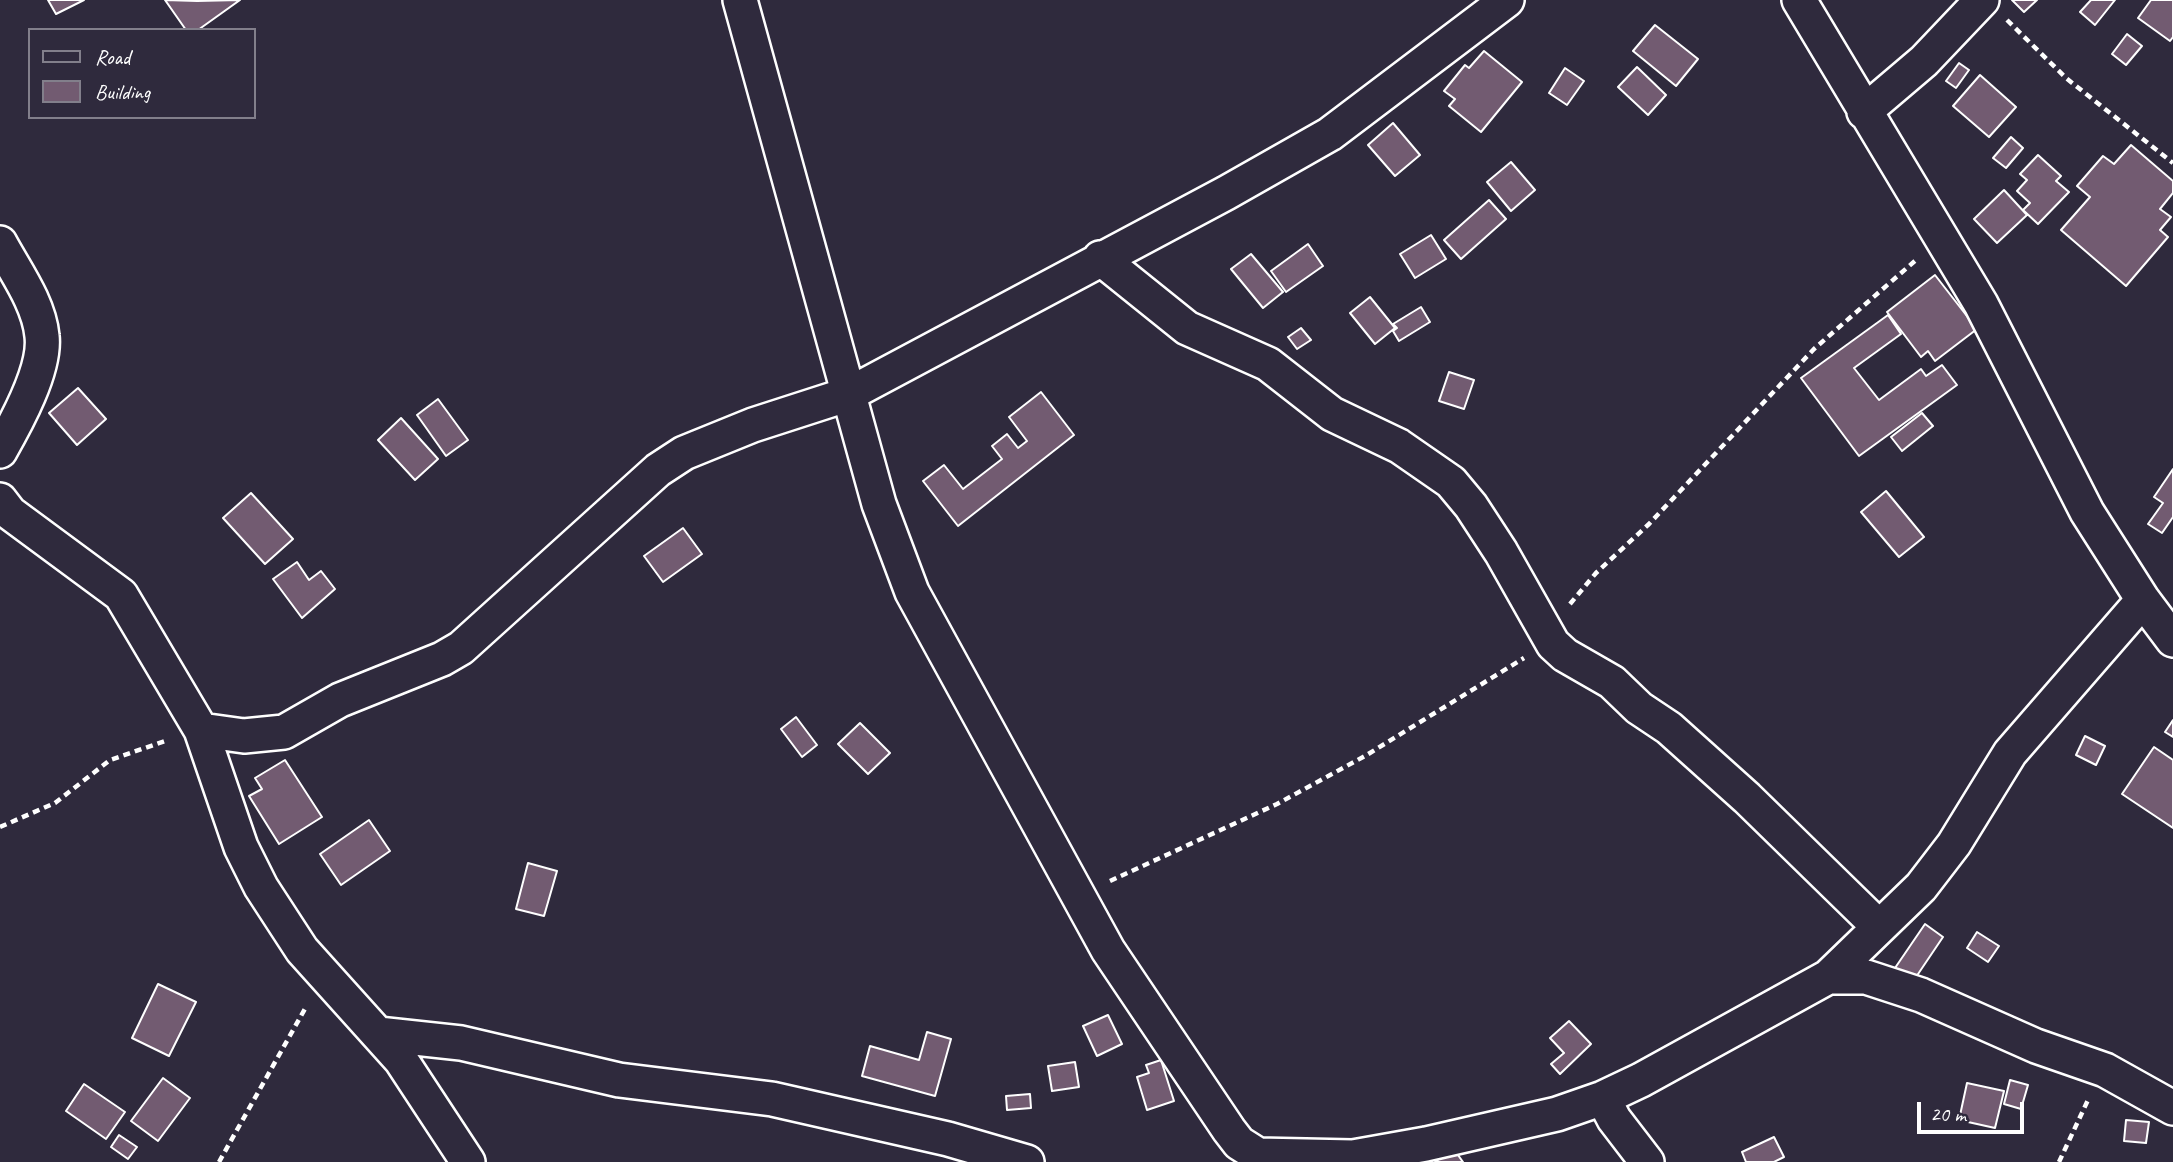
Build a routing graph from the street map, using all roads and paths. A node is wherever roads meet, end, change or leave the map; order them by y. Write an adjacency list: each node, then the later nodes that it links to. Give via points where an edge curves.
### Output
1 (740, 0): 10 (street)
2 (1507, 0): 9 (street, via 1331,134)
3 (1799, 0): 5 (street)
4 (1982, 0): 5 (street, via 1924,61); 6 (path, via 2021,31 2066,78)
5 (1864, 112): 7 (street)
6 (2173, 163)
7 (1940, 239): 13 (street, via 1981,304 2087,512); 14 (path, via 1814,349 1596,573)
8 (0, 243): 11 (street, via 37,314 43,338 37,372)
9 (1100, 258): 10 (street); 14 (street, via 1187,328 1268,364 1332,414 1399,446 1451,482 1501,552)
10 (849, 394): 16 (street, via 753,425 684,453 657,470 461,648 442,659 340,700 284,732 244,736); 18 (street, via 879,504 912,592 968,701)
11 (0, 451)
12 (0, 500): 16 (street, via 10,513 121,595)
13 (2143, 600): 15 (street); 19 (street, via 2010,753 1954,844 1921,887)
14 (1547, 636): 18 (path, via 1515,666 1366,756 1277,804); 19 (street, via 1565,655 1612,682 1669,728)
15 (2173, 640)
16 (201, 730): 17 (path, via 110,760 55,803); 20 (street, via 241,847 261,887)
17 (0, 827)
18 (1080, 895): 26 (street, via 1108,950)
19 (1879, 927): 21 (street)
20 (310, 959): 22 (street); 28 (path, via 308,1004)
21 (1828, 977): 23 (street, via 1866,977 1921,995 2036,1046); 24 (street)
22 (378, 1034): 27 (street, via 461,1043 619,1080 772,1099); 29 (street, via 401,1060)
23 (2105, 1070): 25 (street); 32 (path, via 2072,1128)
24 (1603, 1098): 26 (street, via 1544,1117 1353,1157 1258,1155 1240,1143); 31 (street)
25 (2173, 1108)
26 (1229, 1146)
27 (927, 1149): 30 (street)
28 (219, 1162)
29 (468, 1162)
30 (1027, 1162)
31 (1647, 1162)
32 (2059, 1162)

